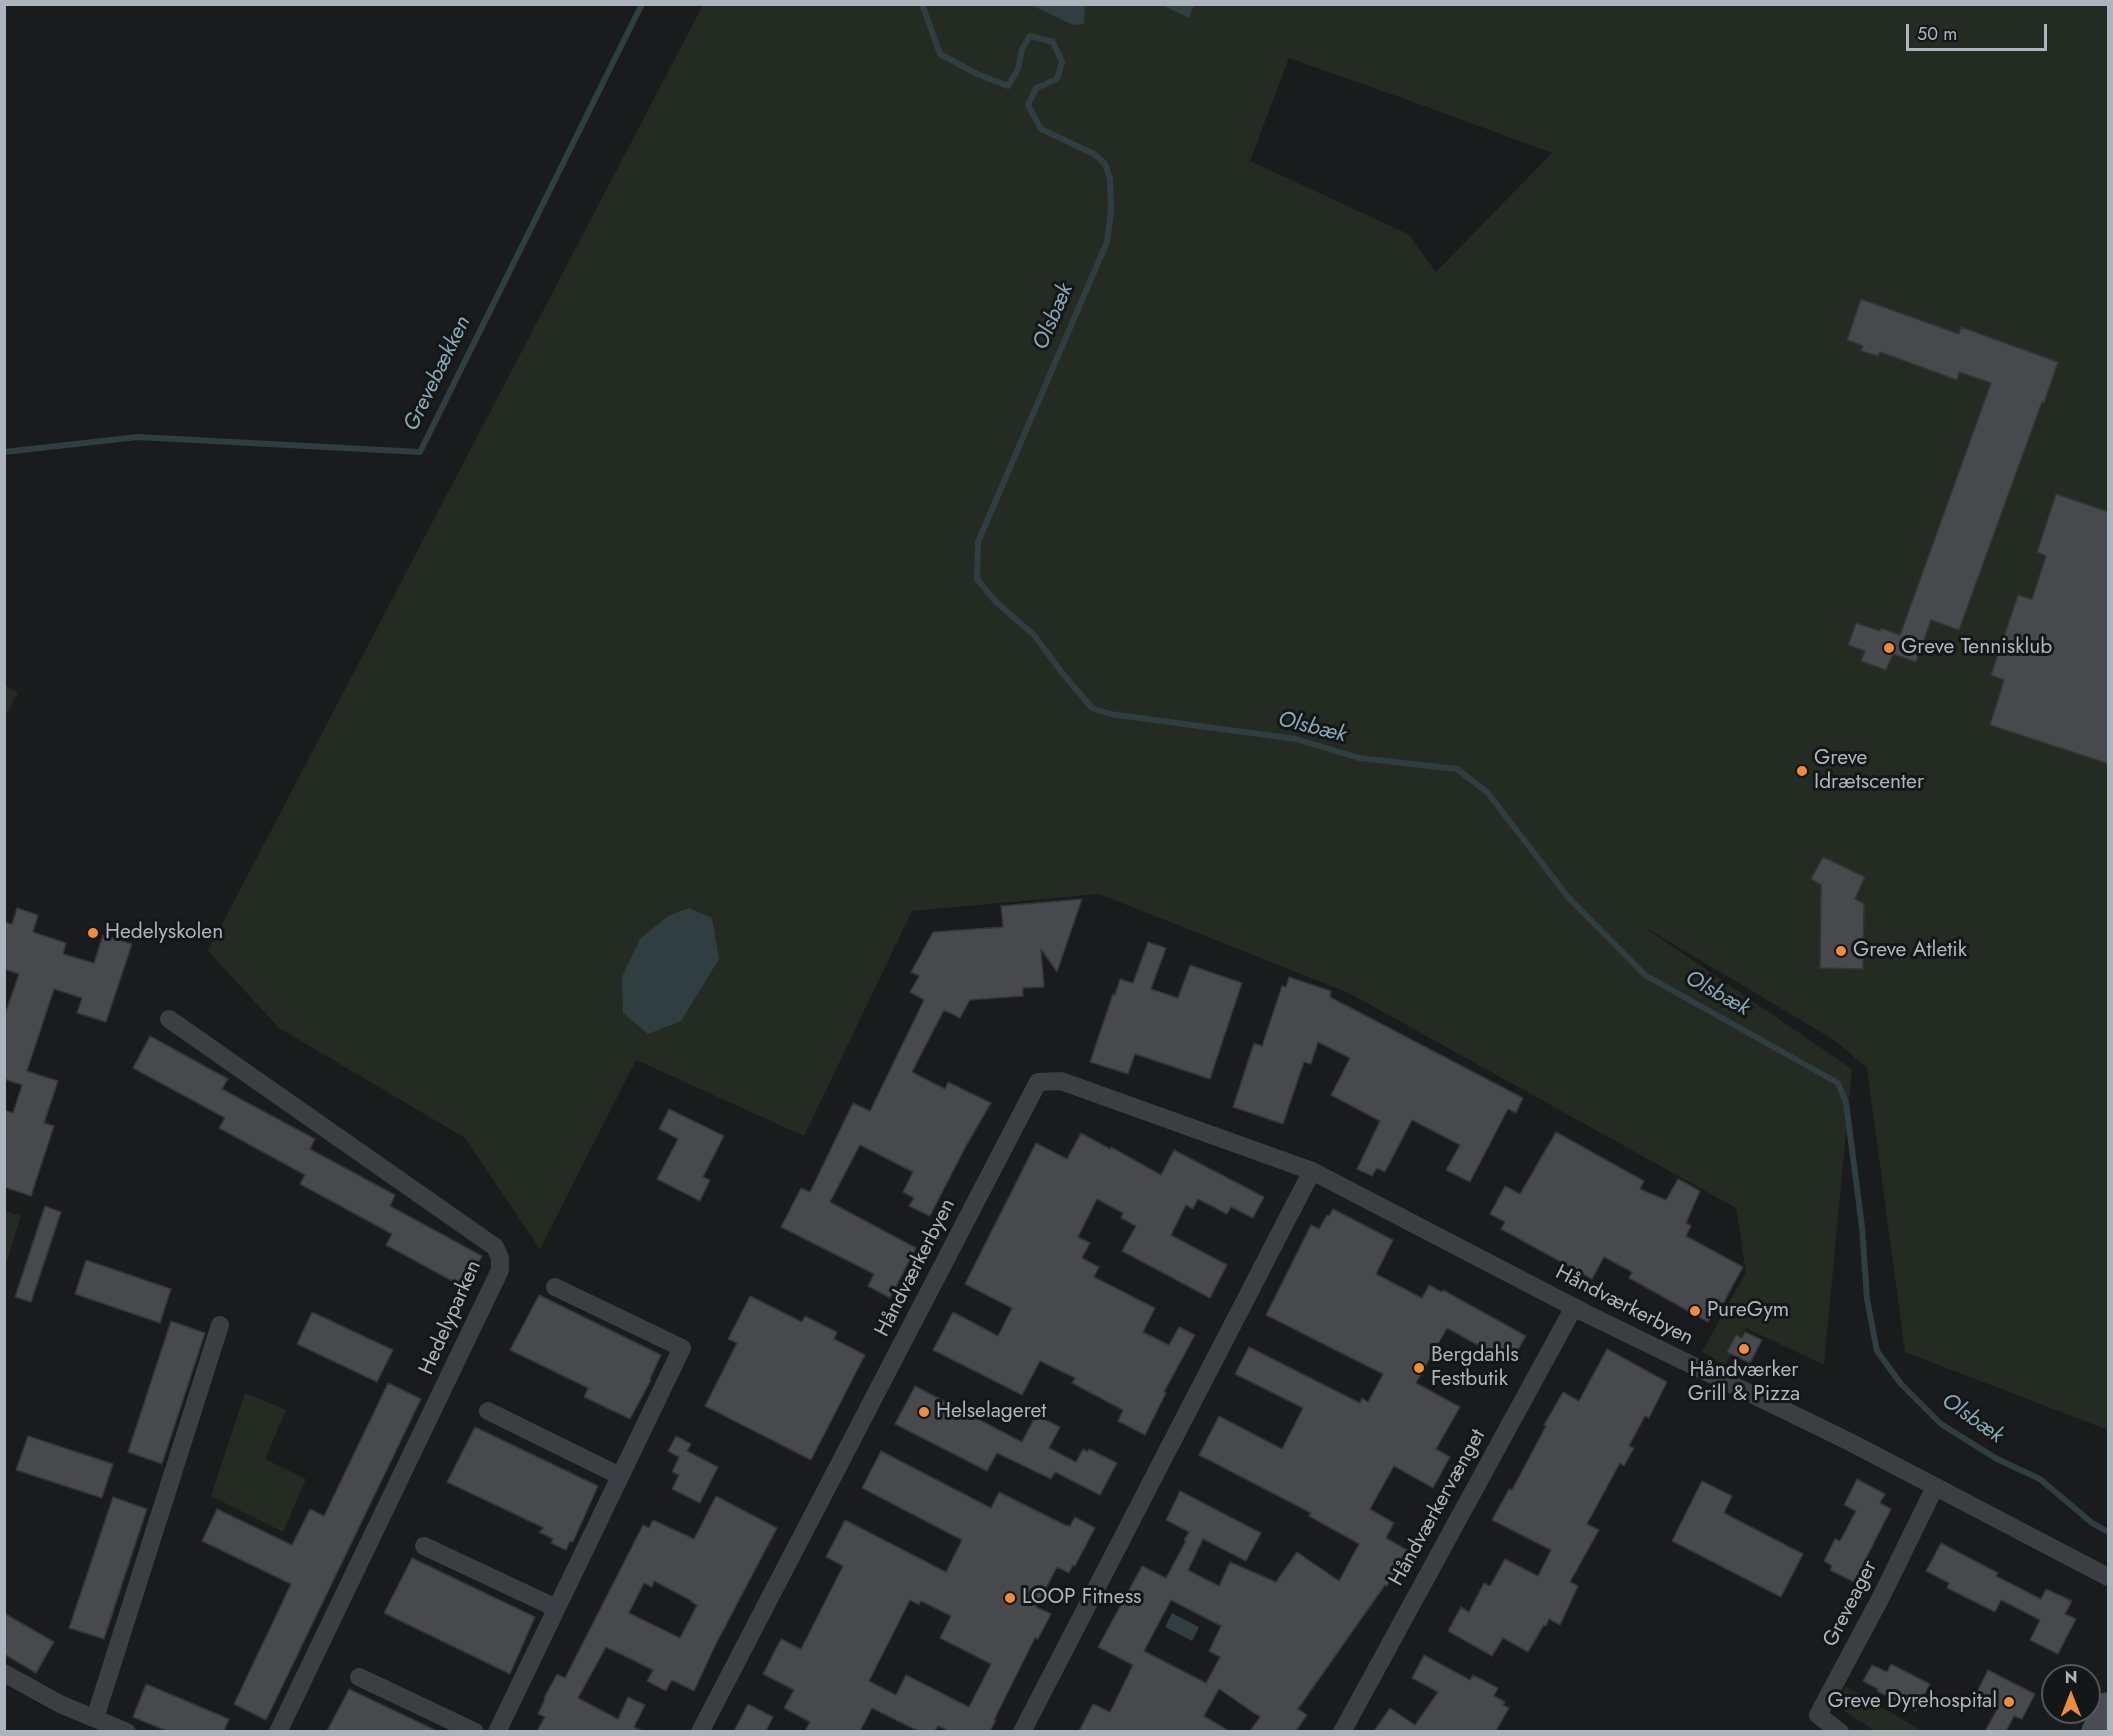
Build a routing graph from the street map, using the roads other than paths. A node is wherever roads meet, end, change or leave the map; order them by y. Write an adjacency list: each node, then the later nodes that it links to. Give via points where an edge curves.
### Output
1 (170, 1019): 17 (street, Hedelyparken, via 495,1247 500,1258 500,1270 471,1333)
2 (1312, 1171): 4 (street, Håndværkerbyen); 20 (street, Håndværkerbyen, via 1061,1081 1038,1082); 21 (street)
3 (555, 1287): 7 (street, via 682,1348)
4 (1574, 1307): 8 (street, Håndværkerbyen); 22 (street, Håndværkervænget)
5 (220, 1325): 15 (street)
6 (488, 1411): 7 (street)
7 (620, 1476): 11 (street)
8 (1935, 1487): 10 (street, Håndværkerbyen); 23 (street, Greveager, via 1818,1715)
9 (424, 1546): 11 (street)
10 (2109, 1578)
11 (556, 1608): 19 (street)
12 (4, 1673): 15 (street)
13 (359, 1677): 18 (street)
14 (2109, 1705): 24 (street)
15 (94, 1718): 16 (street)
16 (126, 1731)
17 (278, 1731)
18 (475, 1731)
19 (497, 1731)
20 (700, 1731)
21 (1022, 1731)
22 (1342, 1731)
23 (1840, 1731)
24 (2094, 1731)

